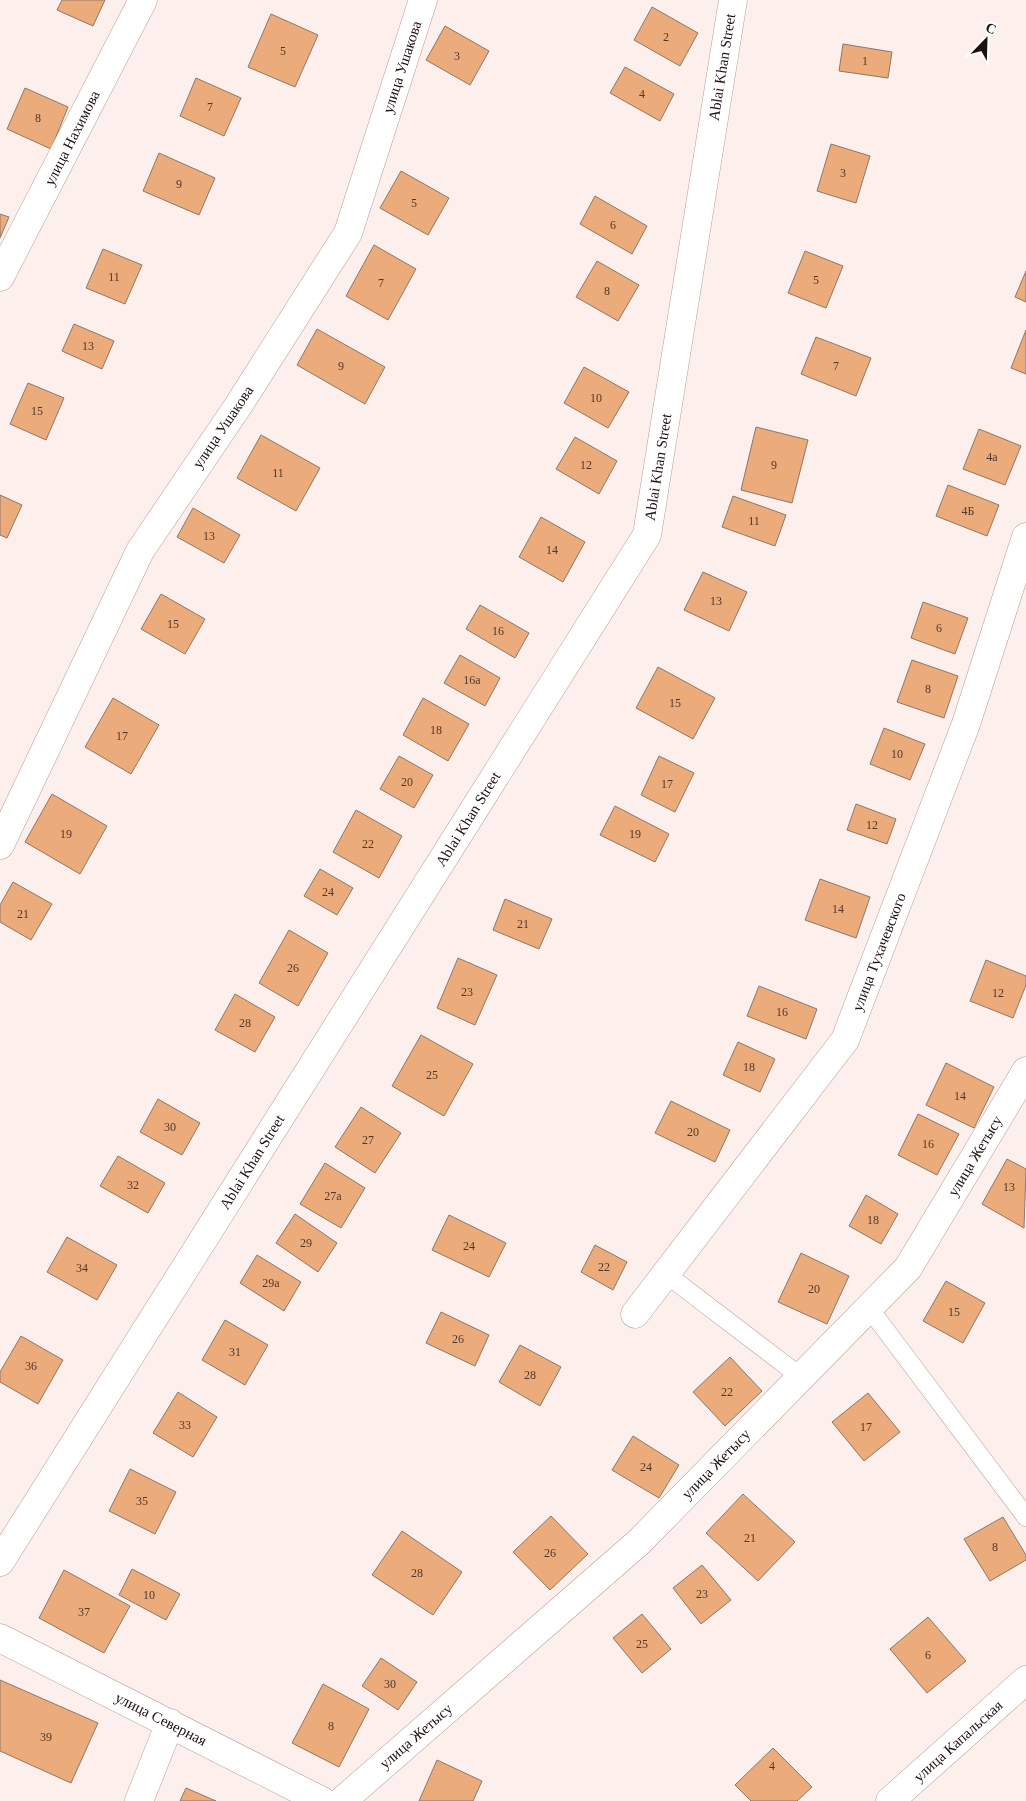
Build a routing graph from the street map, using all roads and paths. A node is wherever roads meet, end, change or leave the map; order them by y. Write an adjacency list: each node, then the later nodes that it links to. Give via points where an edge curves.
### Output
1 (144, 0): 4 (street, улица Нахимова)
2 (423, 0): 6 (street, улица Ушакова, via 348,233 240,403 140,551)
3 (733, 0): 13 (street, Ablai Khan Street, via 647,535)
4 (0, 277)
5 (1026, 537): 8 (street, улица Тухачевского, via 966,724 845,1040)
6 (0, 845)
7 (1026, 1071): 9 (street, улица Жетысу, via 908,1268)
8 (666, 1274): 10 (street, улица Тухачевского); 11 (lane)
9 (869, 1308): 11 (street, улица Жетысу); 12 (lane)
10 (635, 1314)
11 (801, 1377): 19 (street, улица Жетысу, via 639,1542)
12 (1026, 1517)
13 (0, 1562)
14 (0, 1638): 16 (street, улица Северная)
15 (1026, 1680): 20 (street, улица Капальская)
16 (170, 1724): 17 (street); 18 (street, улица Северная)
17 (139, 1801)
18 (322, 1801)
19 (342, 1801)
20 (890, 1801)

